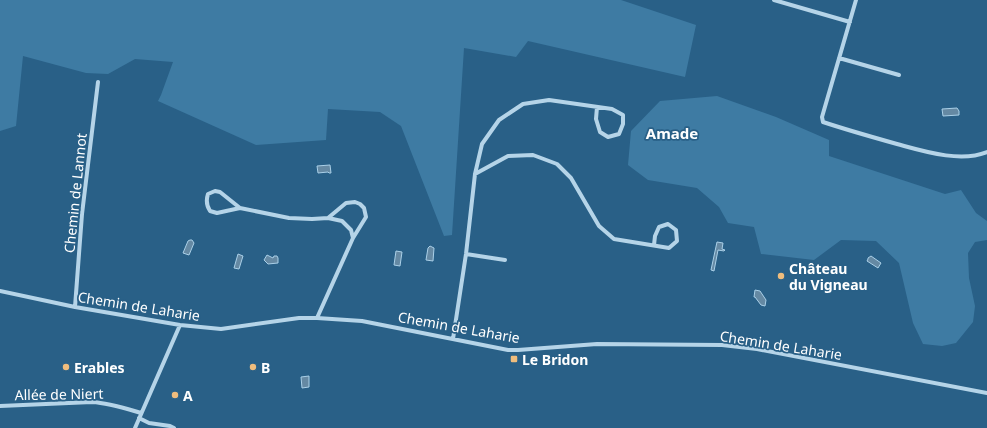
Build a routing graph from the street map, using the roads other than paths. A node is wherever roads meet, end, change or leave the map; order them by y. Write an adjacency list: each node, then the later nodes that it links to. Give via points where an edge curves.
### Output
1 (774, 0): 3 (street)
2 (856, 0): 3 (street)
3 (850, 22): 4 (street)
4 (840, 58): 5 (street); 8 (street, via 822,117 823,122 918,150 966,156)
5 (899, 75)
6 (98, 82): 17 (street, Chemin de Lannot, via 82,214)
7 (597, 107): 7 (street, via 612,109 623,115 619,134 608,137 600,132 596,119); 9 (street, via 549,100 523,104 499,120 482,144)
8 (987, 152)
9 (475, 174): 13 (street, via 508,156 533,154 557,164 571,178 599,226 614,239); 14 (street)
10 (240, 208): 10 (street, via 220,192 208,194 207,206 210,211 217,213); 11 (street, via 289,218)
11 (328, 218): 12 (street, via 342,221 351,230); 12 (street, via 346,203 360,204 366,216)
12 (354, 238): 18 (street)
13 (654, 245): 13 (street, via 669,248 677,241 676,230 668,224 659,227)
14 (466, 254): 15 (street); 20 (street)
15 (505, 260)
16 (0, 291): 17 (street, Chemin de Laharie)
17 (75, 307): 19 (street, Chemin de Laharie)
18 (318, 318): 19 (street, Chemin de Laharie, via 299,318 221,329); 20 (street, Chemin de Laharie, via 362,321)
19 (180, 324): 23 (street)
20 (454, 339): 21 (street, Chemin de Laharie, via 508,350 597,344 722,345 757,349)
21 (987, 394)
22 (0, 406): 23 (street, Allée de Niert, via 92,402)
23 (141, 413): 24 (street)
24 (139, 418): 25 (street); 26 (street, via 149,423)
25 (135, 428)
26 (174, 428)

